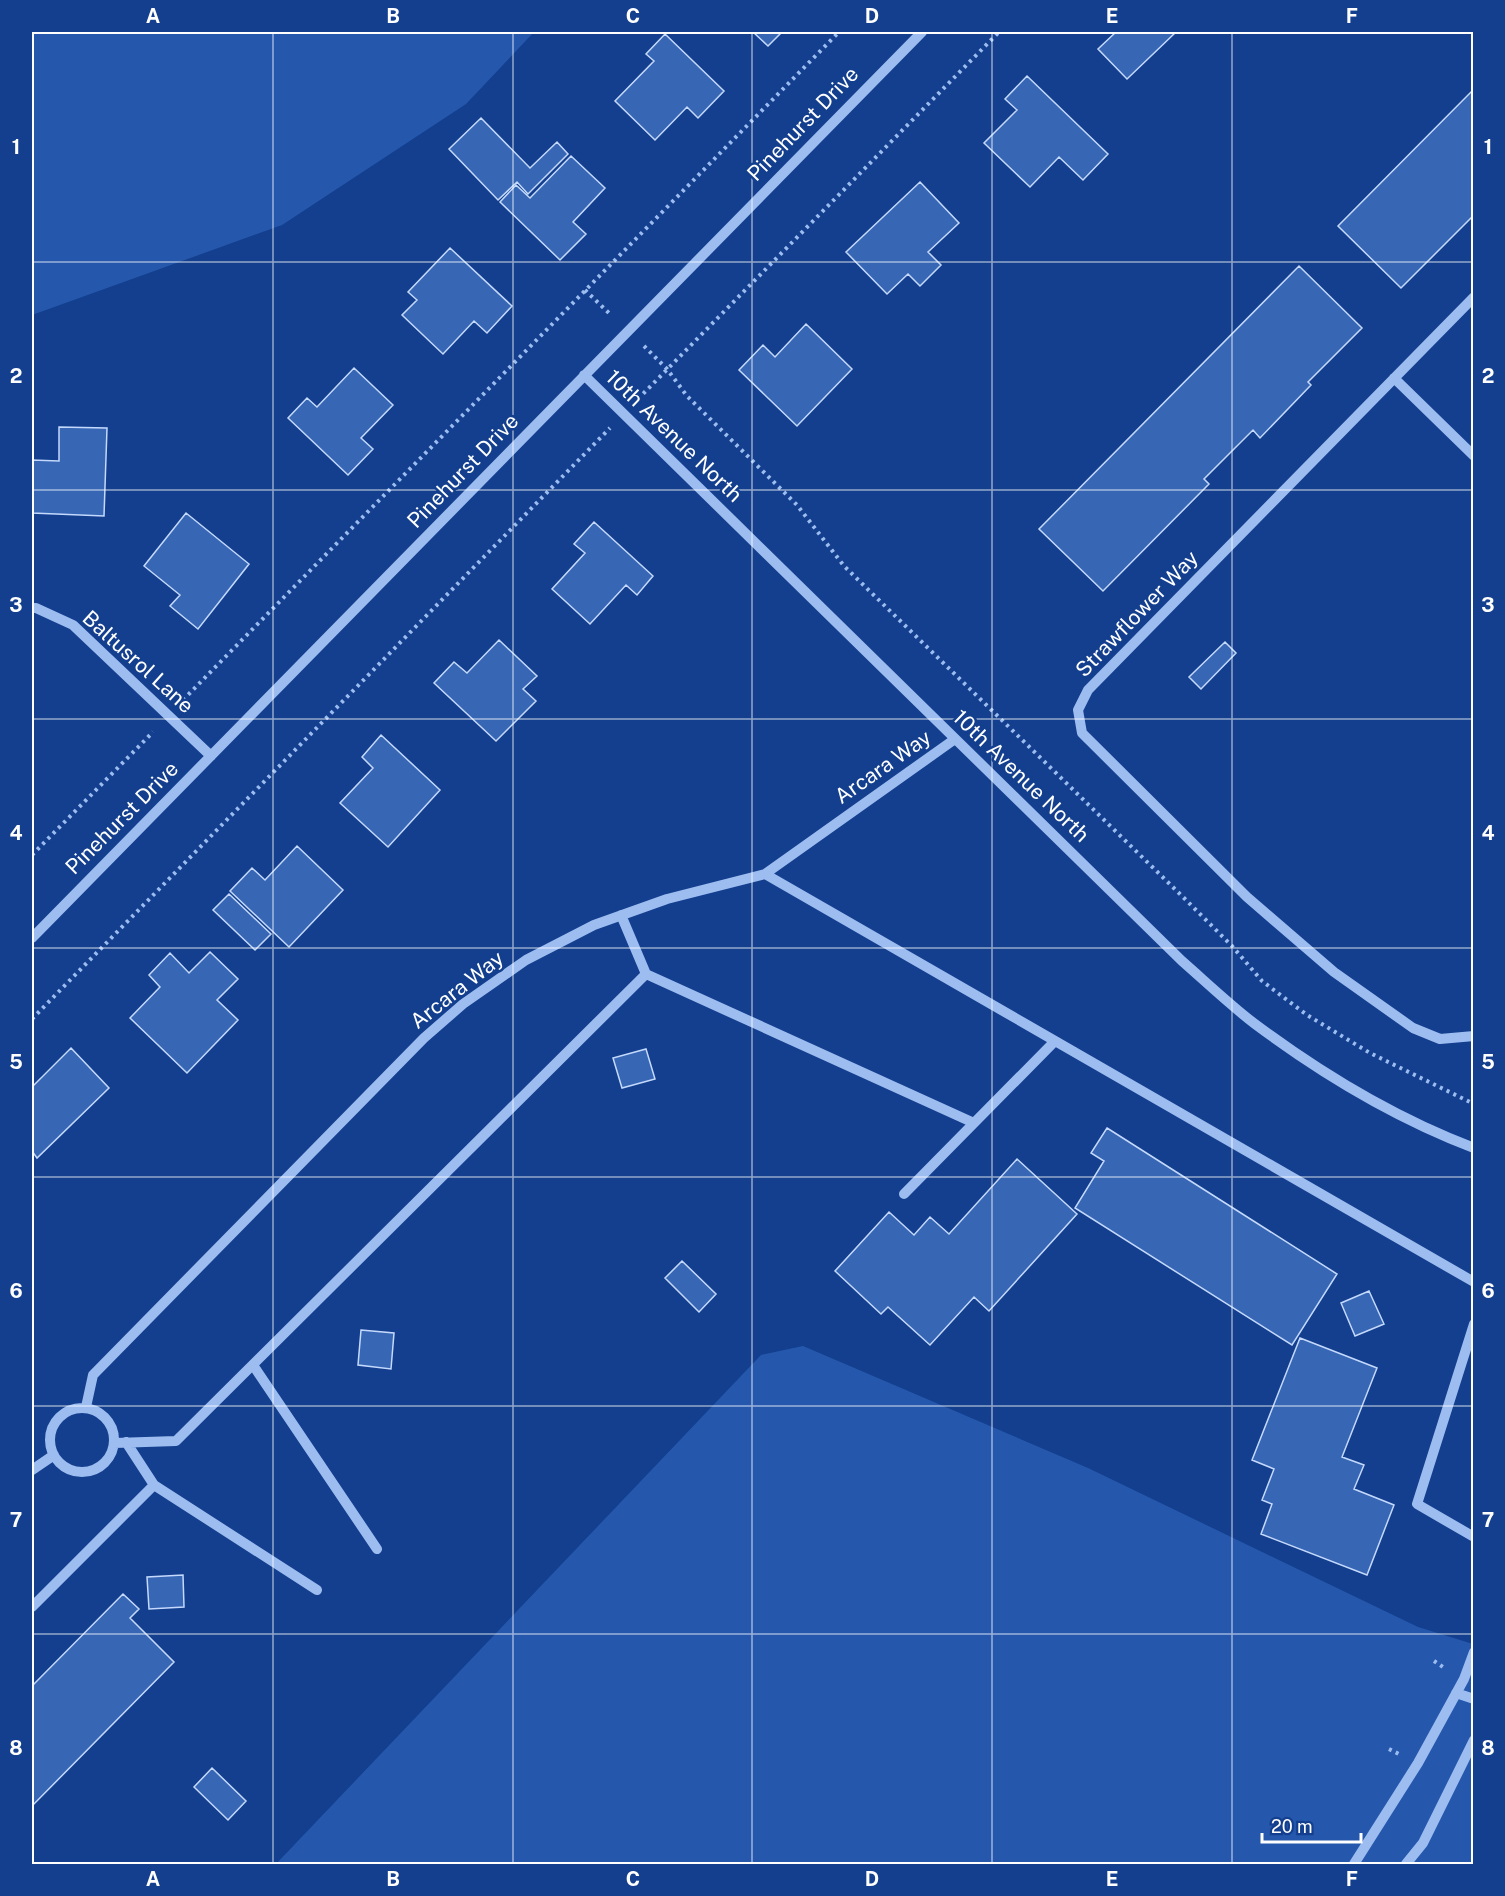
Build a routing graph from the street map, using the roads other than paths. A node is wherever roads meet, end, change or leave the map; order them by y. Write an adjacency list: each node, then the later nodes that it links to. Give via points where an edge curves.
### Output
1 (922, 32): 3 (street, Pinehurst Drive)
2 (1473, 297): 4 (street, Strawflower Way)
3 (584, 375): 7 (street, 10th Avenue North); 8 (street, Pinehurst Drive)
4 (1394, 378): 5 (street); 13 (street, Strawflower Way, via 1088,690 1078,710 1082,734 1247,897 1334,972 1413,1028 1440,1039)
5 (1473, 456)
6 (32, 608): 8 (street, Baltusrol Lane, via 73,625)
7 (955, 740): 9 (street, Arcara Way); 16 (street, 10th Avenue North, via 1182,961 1254,1023 1330,1077 1413,1122)
8 (211, 756): 11 (street, Pinehurst Drive)
9 (765, 874): 10 (street, Arcara Way); 14 (street)
10 (621, 915): 12 (street); 21 (street, Arcara Way, via 526,960 463,1004 424,1038 93,1375)
11 (32, 938)
12 (646, 974): 15 (street); 20 (street)
13 (1473, 1036)
14 (1054, 1041): 15 (street); 18 (street)
15 (974, 1123): 17 (street)
16 (1473, 1148)
17 (904, 1194)
18 (1473, 1282)
19 (1473, 1324): 26 (street, via 1417,1504)
20 (253, 1365): 22 (street, via 176,1441); 27 (street)
21 (86, 1407): 22 (street, via 96,1410 111,1424); 23 (street, via 67,1411 53,1426 50,1435)
22 (120, 1443): 23 (street, via 107,1462 88,1472 69,1469); 25 (street)
23 (54, 1455): 24 (street)
24 (32, 1470)
25 (154, 1485): 28 (street); 29 (street)
26 (1473, 1537)
27 (377, 1548)
28 (317, 1590)
29 (32, 1607)
30 (1473, 1652): 31 (street)
31 (1456, 1693): 32 (street); 34 (street, via 1407,1782)
32 (1473, 1699)
33 (1473, 1740): 35 (street, via 1423,1843)
34 (1354, 1864)
35 (1406, 1864)

